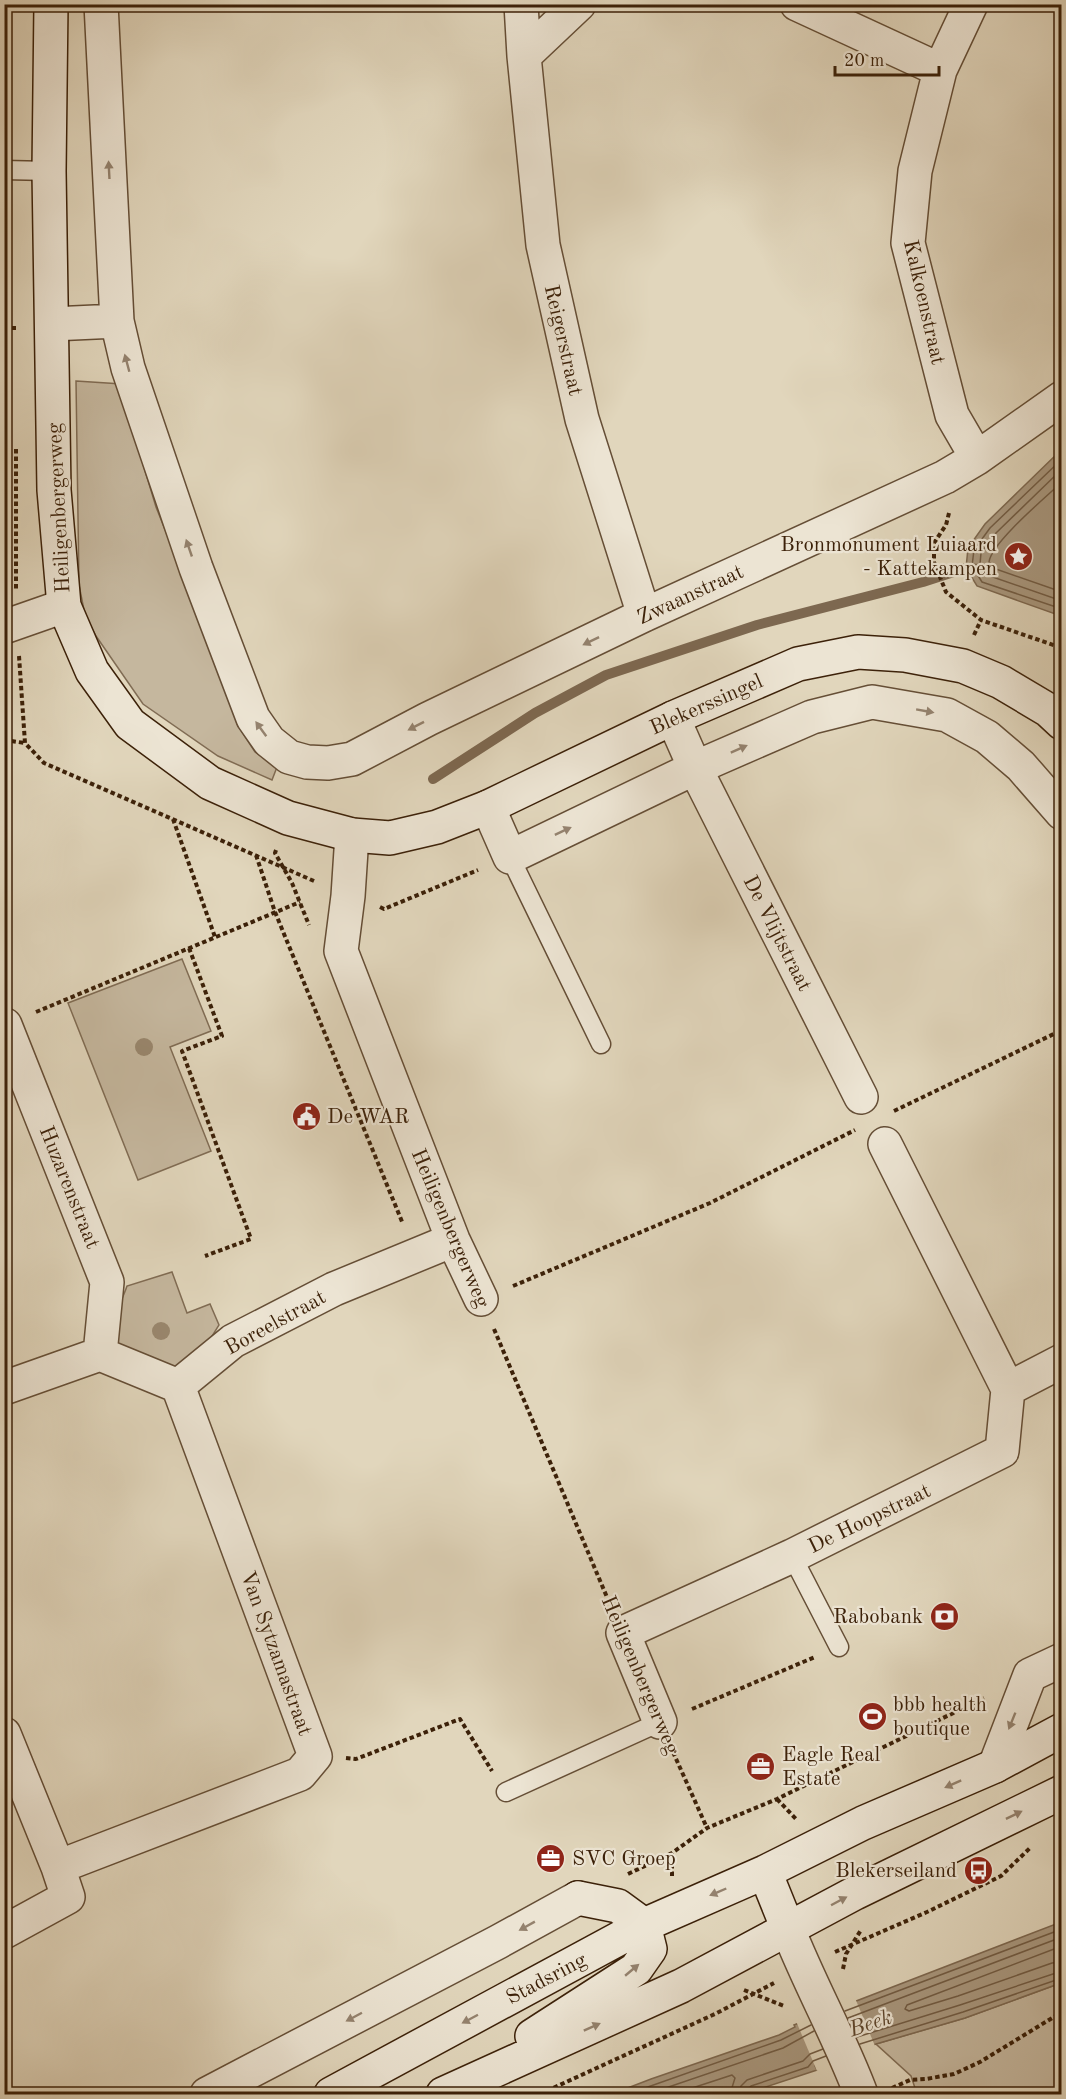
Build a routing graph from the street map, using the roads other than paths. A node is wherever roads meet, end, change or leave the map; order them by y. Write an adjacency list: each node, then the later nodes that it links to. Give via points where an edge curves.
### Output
1 (51, 4): 10 (street, Heiligenbergerweg)
2 (101, 4): 11 (street, one-way to 2)
3 (521, 4): 7 (street, Reigerstraat)
4 (579, 4): 7 (street)
5 (797, 4): 8 (street)
6 (972, 4): 8 (street, Kalkoenstraat)
7 (524, 56): 16 (street, Reigerstraat, via 543,246 582,419)
8 (940, 70): 14 (street, Kalkoenstraat, via 915,171 908,243 952,415)
9 (4, 170): 10 (lane)
10 (49, 171): 12 (street, Heiligenbergerweg)
11 (117, 321): 12 (street); 16 (street, Zwaanstraat, one-way to 11, via 352,759 328,763 289,757 269,741 253,718 196,568 128,368)
12 (52, 324): 15 (street, Heiligenbergerweg, via 54,490)
13 (1062, 398): 14 (street, Zwaanstraat)
14 (977, 458): 16 (street, Zwaanstraat, via 945,477)
15 (64, 606): 17 (street); 23 (street, Heiligenbergerweg, via 92,671 130,724 210,783 288,818)
16 (644, 615)
17 (10, 625)
18 (673, 718): 19 (street, Blekerssingel, via 798,664 858,652 905,655 963,666 1001,682); 20 (street, De Vlijtstraat); 21 (street, Blekerssingel)
19 (1062, 723)
20 (695, 768): 22 (street, one-way to 22, via 812,717 872,702 947,715 987,737 1021,766); 24 (street, one-way to 20); 33 (street, De Vlijtstraat)
21 (488, 807): 23 (street, Blekerssingel, via 437,827 390,838); 24 (street)
22 (1062, 813)
23 (352, 835): 27 (street, Heiligenbergerweg, via 341,951)
24 (510, 856): 26 (lane)
25 (5, 1025): 29 (street, Huzarenstraat, via 107,1282)
26 (601, 1044)
27 (453, 1240): 28 (street, Heiligenbergerweg); 31 (street, Boreelstraat, via 334,1289 233,1341)
28 (481, 1299)
29 (100, 1354): 31 (street); 32 (street)
30 (1062, 1361): 33 (street)
31 (178, 1386): 44 (street, Van Sytzamastraat, via 315,1756 300,1774)
32 (4, 1388)
33 (1008, 1389): 34 (street, De Hoopstraat, via 1002,1451)
34 (792, 1556): 35 (street, De Hoopstraat); 36 (lane)
35 (622, 1633): 38 (street, Heiligenbergerweg)
36 (839, 1647)
37 (1062, 1660): 41 (street, one-way to 41, via 1030,1675)
38 (660, 1722): 42 (lane)
39 (1062, 1730): 41 (street, Stadsring)
40 (4, 1734): 44 (street)
41 (994, 1766): 45 (street, Stadsring, one-way to 45, via 863,1823)
42 (506, 1792)
43 (1062, 1792): 47 (street, one-way to 43)
44 (58, 1867): 48 (street, via 68,1897)
45 (765, 1872): 46 (street, Stadsring, one-way to 46); 47 (street)
46 (644, 1924): 49 (street, one-way to 49, via 618,1906 578,1898); 50 (street, Stadsring, one-way to 50); 51 (street, one-way to 46, via 636,1969 650,1949)
47 (788, 1929): 51 (street, one-way to 47, via 681,1986); 52 (street, via 808,2008 847,2058)
48 (4, 1932)
49 (207, 2094)
50 (331, 2094)
51 (443, 2094)
52 (861, 2094)

